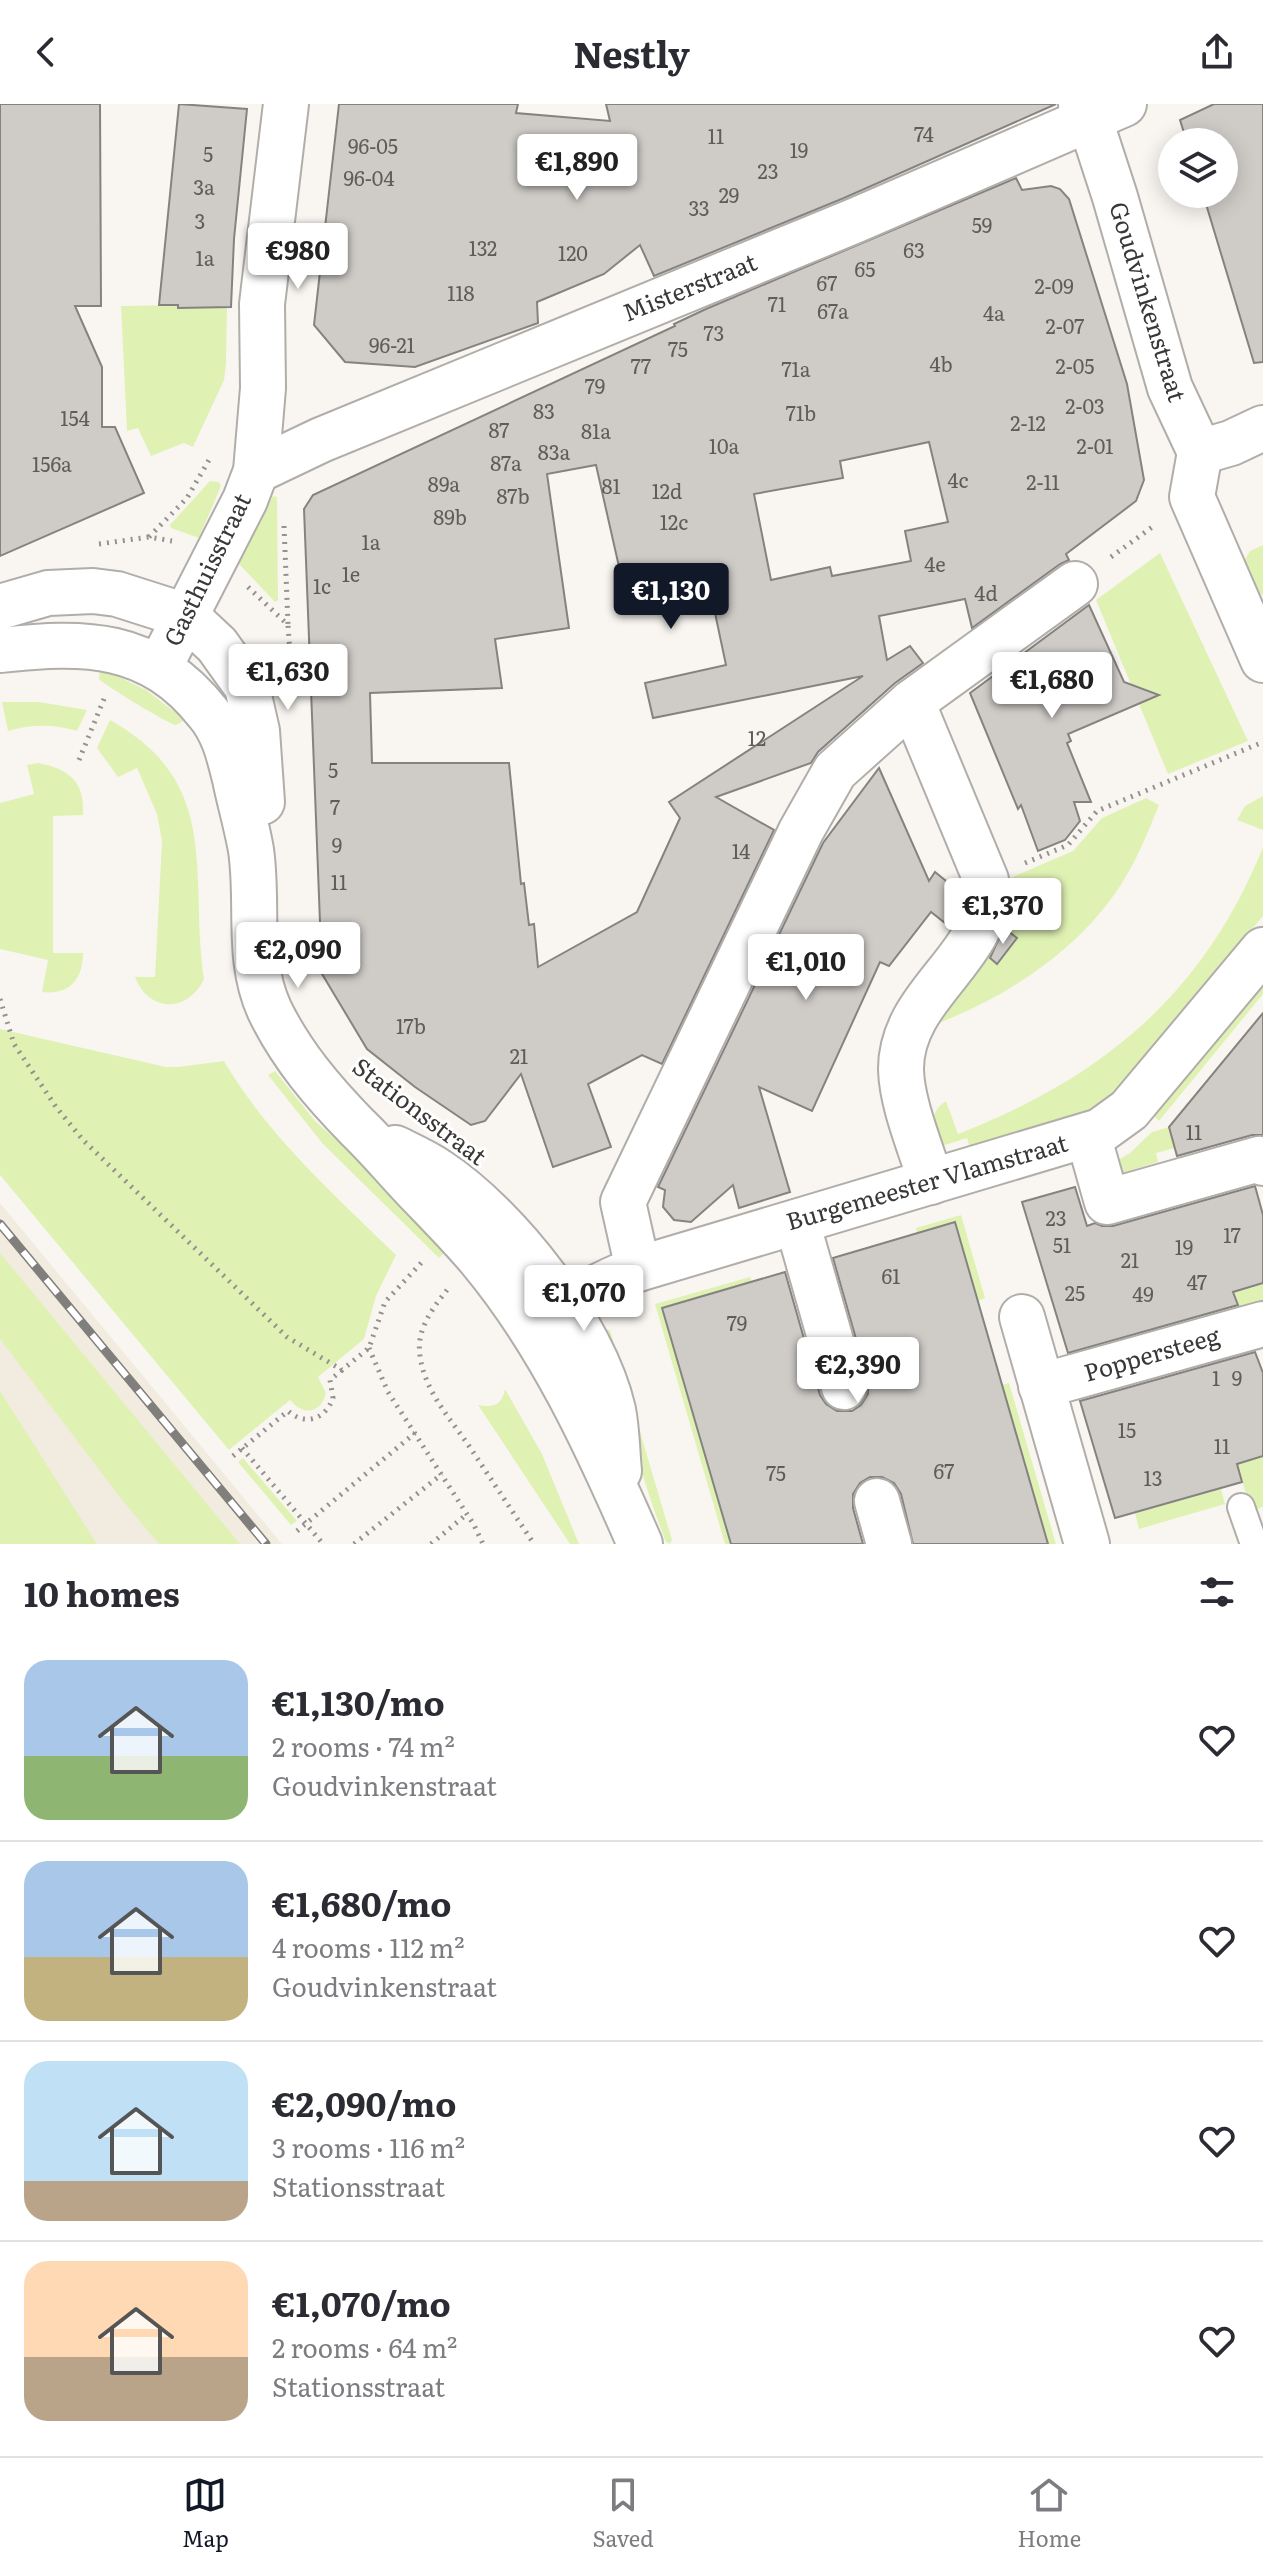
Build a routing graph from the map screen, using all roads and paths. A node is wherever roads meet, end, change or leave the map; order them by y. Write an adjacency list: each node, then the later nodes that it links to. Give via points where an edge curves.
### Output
1 (286, 104): 6 (street, Gasthuisstraat, via 262,304 263,388)
2 (1098, 109): 4 (street, Goudvinkenstraat, via 1170,388); 6 (street, Misterstraat, via 839,227)
3 (1263, 428): 4 (street)
4 (1200, 452): 7 (street)
5 (207, 463): 8 (path, Gasthuisstraat, via 187,498)
6 (256, 471): 9 (street, Gasthuisstraat); 13 (path, Gasthuisstraat, via 283,493)
7 (1192, 497): 10 (path); 15 (street)
8 (149, 537)
9 (214, 560): 12 (street, Gasthuisstraat); 13 (path)
10 (1075, 584): 19 (street)
11 (0, 607): 12 (street, via 48,593 93,591)
12 (186, 616): 16 (street, Gasthuisstraat); 22 (street, Stationsstraat, via 217,645 247,687 257,731 262,800)
13 (288, 625): 17 (path)
14 (0, 650): 16 (street, via 58,644 101,647)
15 (1263, 660)
16 (159, 668): 22 (street, Stationsstraat, via 210,714 224,737)
17 (291, 683)
18 (107, 693): 21 (path)
19 (912, 702): 23 (street); 33 (street, via 835,771 801,831 623,1202)
20 (1263, 742): 23 (path, via 1097,811 1068,845)
21 (79, 760)
22 (251, 852): 26 (street, Stationsstraat, via 253,936 263,995 309,1074)
23 (986, 880): 29 (street, via 988,896 979,931 923,1002 905,1037 905,1095)
24 (1263, 950): 27 (street, Burgemeester Vlamstraat, via 1129,1110)
25 (0, 999): 38 (path, via 14,1044 83,1140 287,1337)
26 (358, 1127): 32 (street, Stationsstraat); 34 (street, Stationsstraat, via 438,1171 471,1197 527,1255)
27 (1088, 1135): 28 (street, via 1107,1202 1259,1159); 29 (street, Burgemeester Vlamstraat)
28 (1263, 1163)
29 (931, 1182): 30 (street, Burgemeester Vlamstraat)
30 (797, 1222): 33 (street, Burgemeester Vlamstraat); 40 (street)
31 (427, 1256): 37 (path, via 385,1302)
32 (479, 1258): 34 (street, Stationsstraat, via 512,1298); 54 (path, via 427,1315 420,1355 442,1411)
33 (638, 1269): 34 (street, Burgemeester Vlamstraat, via 600,1283)
34 (549, 1317): 55 (street, Stationsstraat, via 585,1425)
35 (1022, 1317): 39 (street)
36 (1263, 1324): 39 (street, Poppersteeg)
37 (369, 1348): 38 (path); 41 (path, via 388,1392)
38 (342, 1370): 42 (path, via 330,1380 333,1398 326,1413 301,1420 288,1411)
39 (1041, 1386): 57 (street)
40 (844, 1387)
41 (415, 1433): 44 (path); 48 (path)
42 (242, 1448): 43 (path); 48 (path)
43 (233, 1456)
44 (442, 1474): 47 (path); 51 (path)
45 (877, 1501): 56 (street)
46 (1241, 1507): 58 (lane)
47 (467, 1514): 52 (path); 53 (path)
48 (306, 1523): 49 (path); 50 (path)
49 (297, 1531)
50 (323, 1544)
51 (354, 1544)
52 (431, 1544)
53 (483, 1544)
54 (534, 1544)
55 (640, 1544)
56 (889, 1544)
57 (1087, 1544)
58 (1254, 1544)

